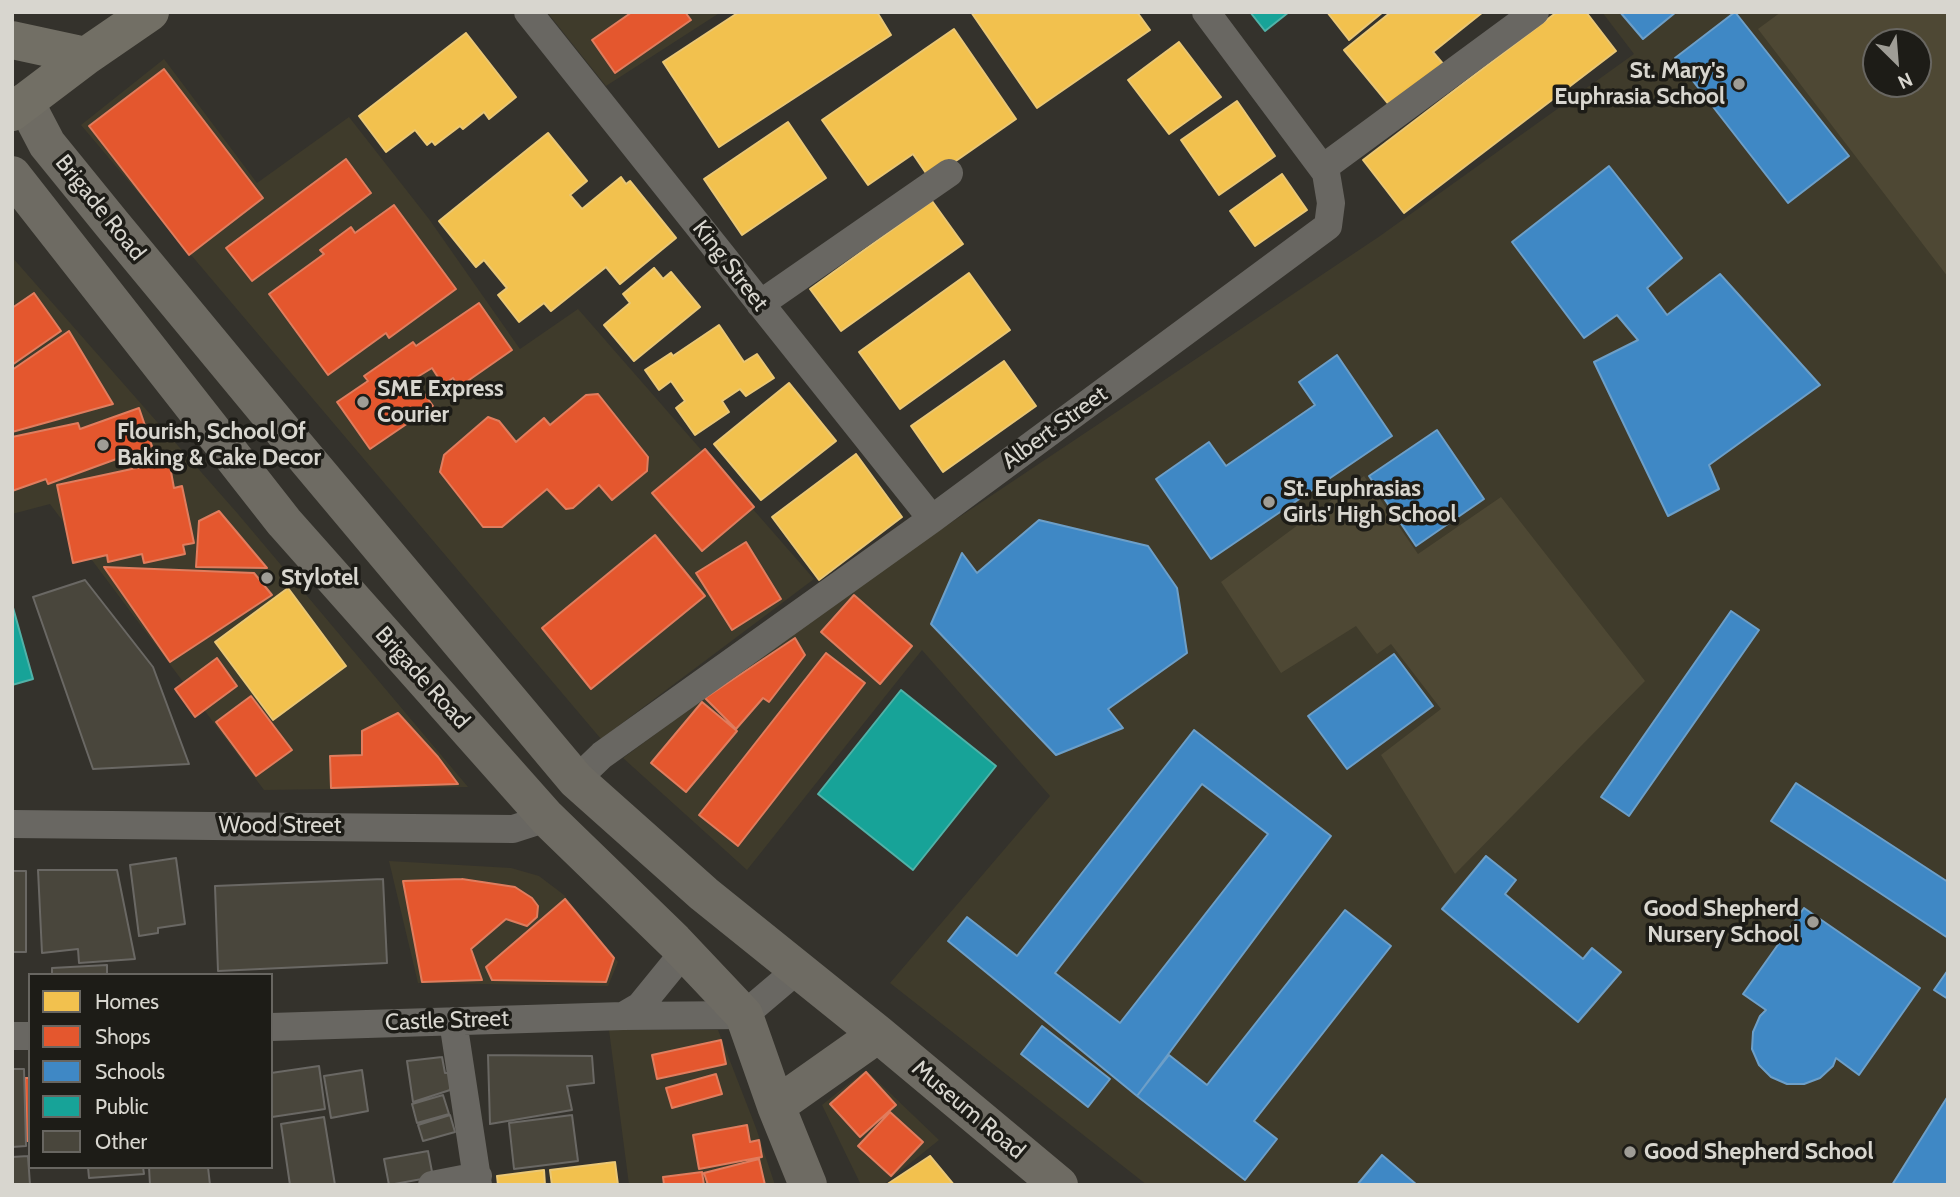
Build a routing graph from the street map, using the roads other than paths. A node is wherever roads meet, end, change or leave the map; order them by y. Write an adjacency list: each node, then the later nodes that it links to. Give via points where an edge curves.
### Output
1 (150, 12): 6 (main road)
2 (528, 12): 11 (street, King Street)
3 (1206, 12): 8 (street, Albert Street)
4 (1535, 12): 8 (street)
5 (12, 40): 6 (main road)
6 (86, 56): 7 (main road)
7 (17, 99): 13 (main road, Brigade Road, via 104,214)
8 (1323, 168): 12 (street, Albert Street, via 1331,203 1328,226)
9 (949, 173): 11 (street)
10 (12, 176): 14 (main road, Brigade Road, via 284,522)
11 (761, 304): 12 (street, King Street)
12 (932, 519): 13 (street, Albert Street, via 602,755)
13 (576, 780): 17 (main road, Brigade Road, via 677,872)
14 (547, 818): 15 (street, Wood Street, via 513,829); 16 (main road, Brigade Road)
15 (12, 824)
16 (684, 952): 18 (street, via 640,1006); 19 (main road, Brigade Road)
17 (797, 970): 19 (street); 22 (main road, Brigade Road)
18 (623, 1016): 19 (street, Castle Street); 20 (street, Castle Street)
19 (744, 1016): 23 (main road, Brigade Road)
20 (453, 1021): 21 (street, Castle Street); 24 (street)
21 (273, 1027)
22 (878, 1034): 23 (main road); 27 (main road, Museum Road)
23 (776, 1106): 26 (main road, Brigade Road)
24 (478, 1180): 25 (street)
25 (432, 1185)
26 (808, 1185)
27 (1059, 1185)

